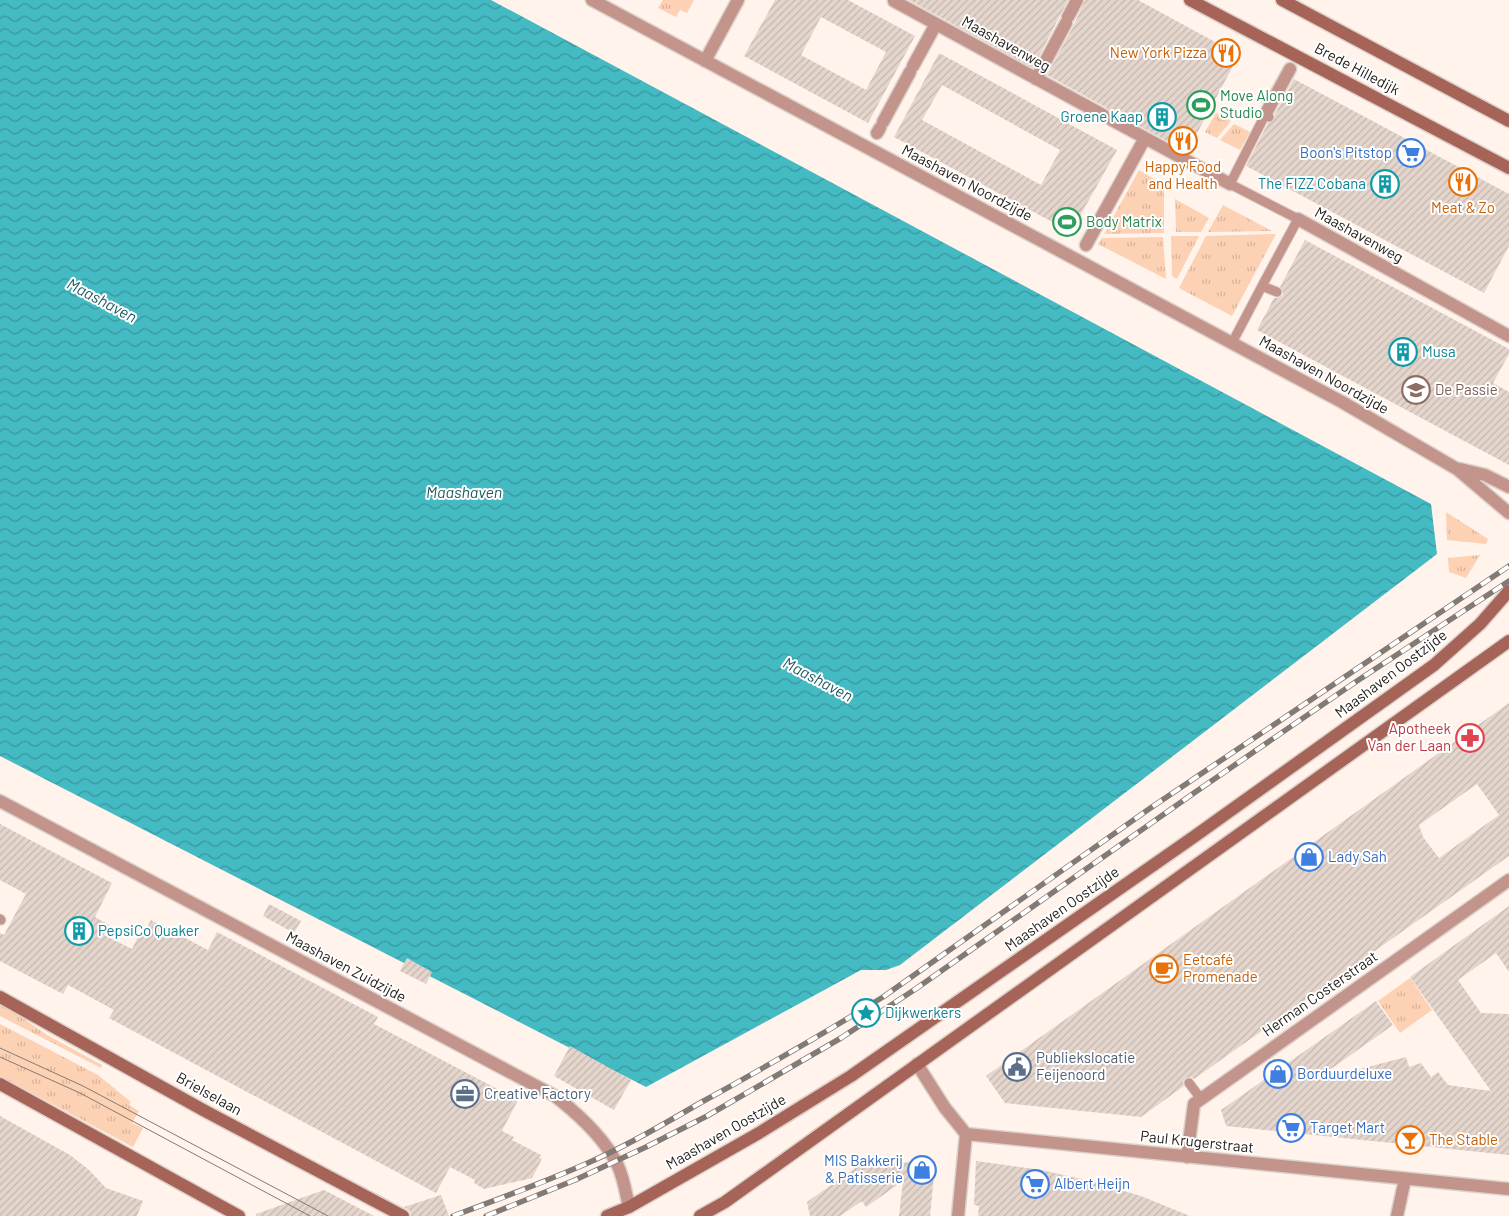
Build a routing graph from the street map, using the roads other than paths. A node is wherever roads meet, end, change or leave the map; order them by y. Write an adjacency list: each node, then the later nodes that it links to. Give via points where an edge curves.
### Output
1 (592, 0): 8 (street, Maashaven Noordzijde)
2 (738, 0): 8 (street)
3 (1077, 0): 10 (street)
4 (1190, 0): 15 (main road, Brede Hilledijk)
5 (1282, 0): 12 (main road, Brede Hilledijk)
6 (894, 1): 7 (street, Maashavenweg)
7 (936, 24): 10 (street, Maashavenweg); 13 (street)
8 (706, 61): 22 (street, Maashaven Noordzijde)
9 (1290, 69): 11 (street)
10 (1036, 79): 14 (street, Maashavenweg)
11 (1267, 116): 16 (lane)
12 (1509, 122)
13 (880, 127)
14 (1145, 138): 16 (street, Maashavenweg); 18 (street)
15 (1509, 168)
16 (1230, 184): 17 (lane, Maashavenweg)
17 (1298, 219): 19 (lane); 21 (street, Maashavenweg)
18 (1086, 246)
19 (1262, 286): 20 (lane); 22 (lane)
20 (1277, 292)
21 (1509, 336)
22 (1232, 343): 23 (street, Maashaven Noordzijde)
23 (1457, 469): 24 (street, Maashaven Noordzijde, via 1485,475); 25 (street, Maashaven Noordzijde)
24 (1509, 487)
25 (1509, 513)
26 (1509, 591): 39 (main road, Maashaven Oostzijde, via 1480,624 1434,665 1195,836 851,1076)
27 (1509, 641): 31 (main road)
28 (0, 801): 39 (street, Maashaven Zuidzijde, via 554,1096 584,1121 617,1164)
29 (1509, 880): 34 (street, Herman Costerstraat)
30 (0, 997): 41 (main road, Brielselaan)
31 (917, 1064): 35 (street); 43 (main road)
32 (1189, 1083): 34 (lane)
33 (0, 1084): 40 (main road)
34 (1201, 1099): 36 (street, via 1194,1104)
35 (966, 1134): 36 (street, Paul Krugerstraat); 44 (street)
36 (1187, 1157): 37 (street, Paul Krugerstraat)
37 (1404, 1179): 38 (street, Paul Krugerstraat); 45 (street)
38 (1509, 1189)
39 (629, 1208): 42 (main road, Maashaven Oostzijde)
40 (239, 1216)
41 (403, 1216)
42 (607, 1216)
43 (700, 1216)
44 (958, 1216)
45 (1397, 1216)

